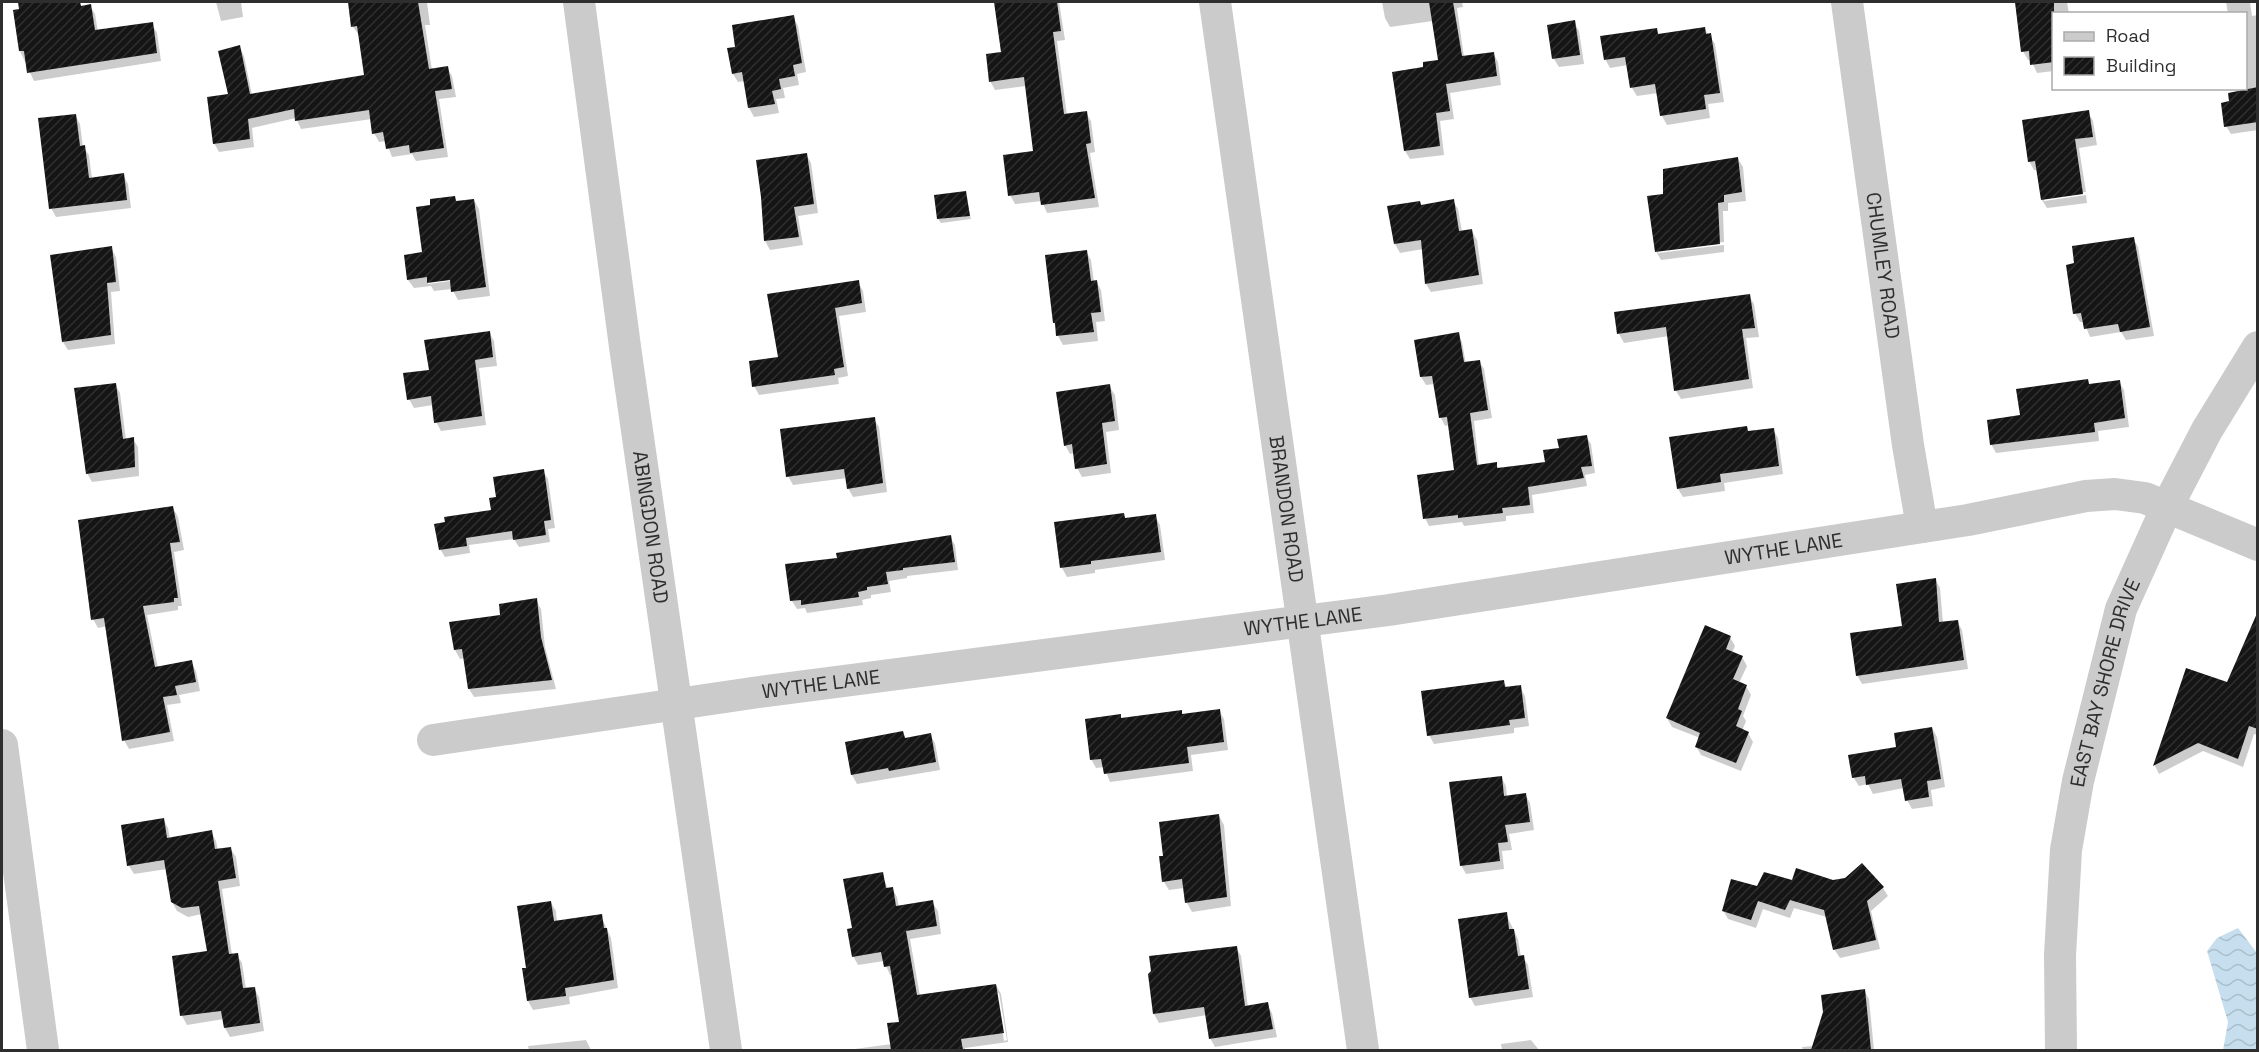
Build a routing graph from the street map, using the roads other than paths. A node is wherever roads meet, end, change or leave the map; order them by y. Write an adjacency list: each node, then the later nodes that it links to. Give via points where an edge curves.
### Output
1 (579, 2): 9 (street, ABINGDON ROAD)
2 (1215, 2): 8 (street, BRANDON ROAD)
3 (1847, 2): 6 (street, CHUMLEY ROAD)
4 (2258, 347): 5 (street, EAST BAY SHORE DRIVE, via 2207,430)
5 (2167, 507): 6 (street, WYTHE LANE, via 2145,498 2086,496); 7 (street, WYTHE LANE); 15 (street, EAST BAY SHORE DRIVE, via 2121,609 2078,782 2066,850 2060,955)
6 (1922, 527): 8 (street, WYTHE LANE)
7 (2258, 545)
8 (1301, 622): 9 (street, WYTHE LANE); 14 (street, BRANDON ROAD)
9 (676, 705): 10 (street, WYTHE LANE); 13 (street, ABINGDON ROAD)
10 (433, 740)
11 (2, 745): 12 (street)
12 (43, 1050)
13 (726, 1050)
14 (1363, 1050)
15 (2061, 1050)

